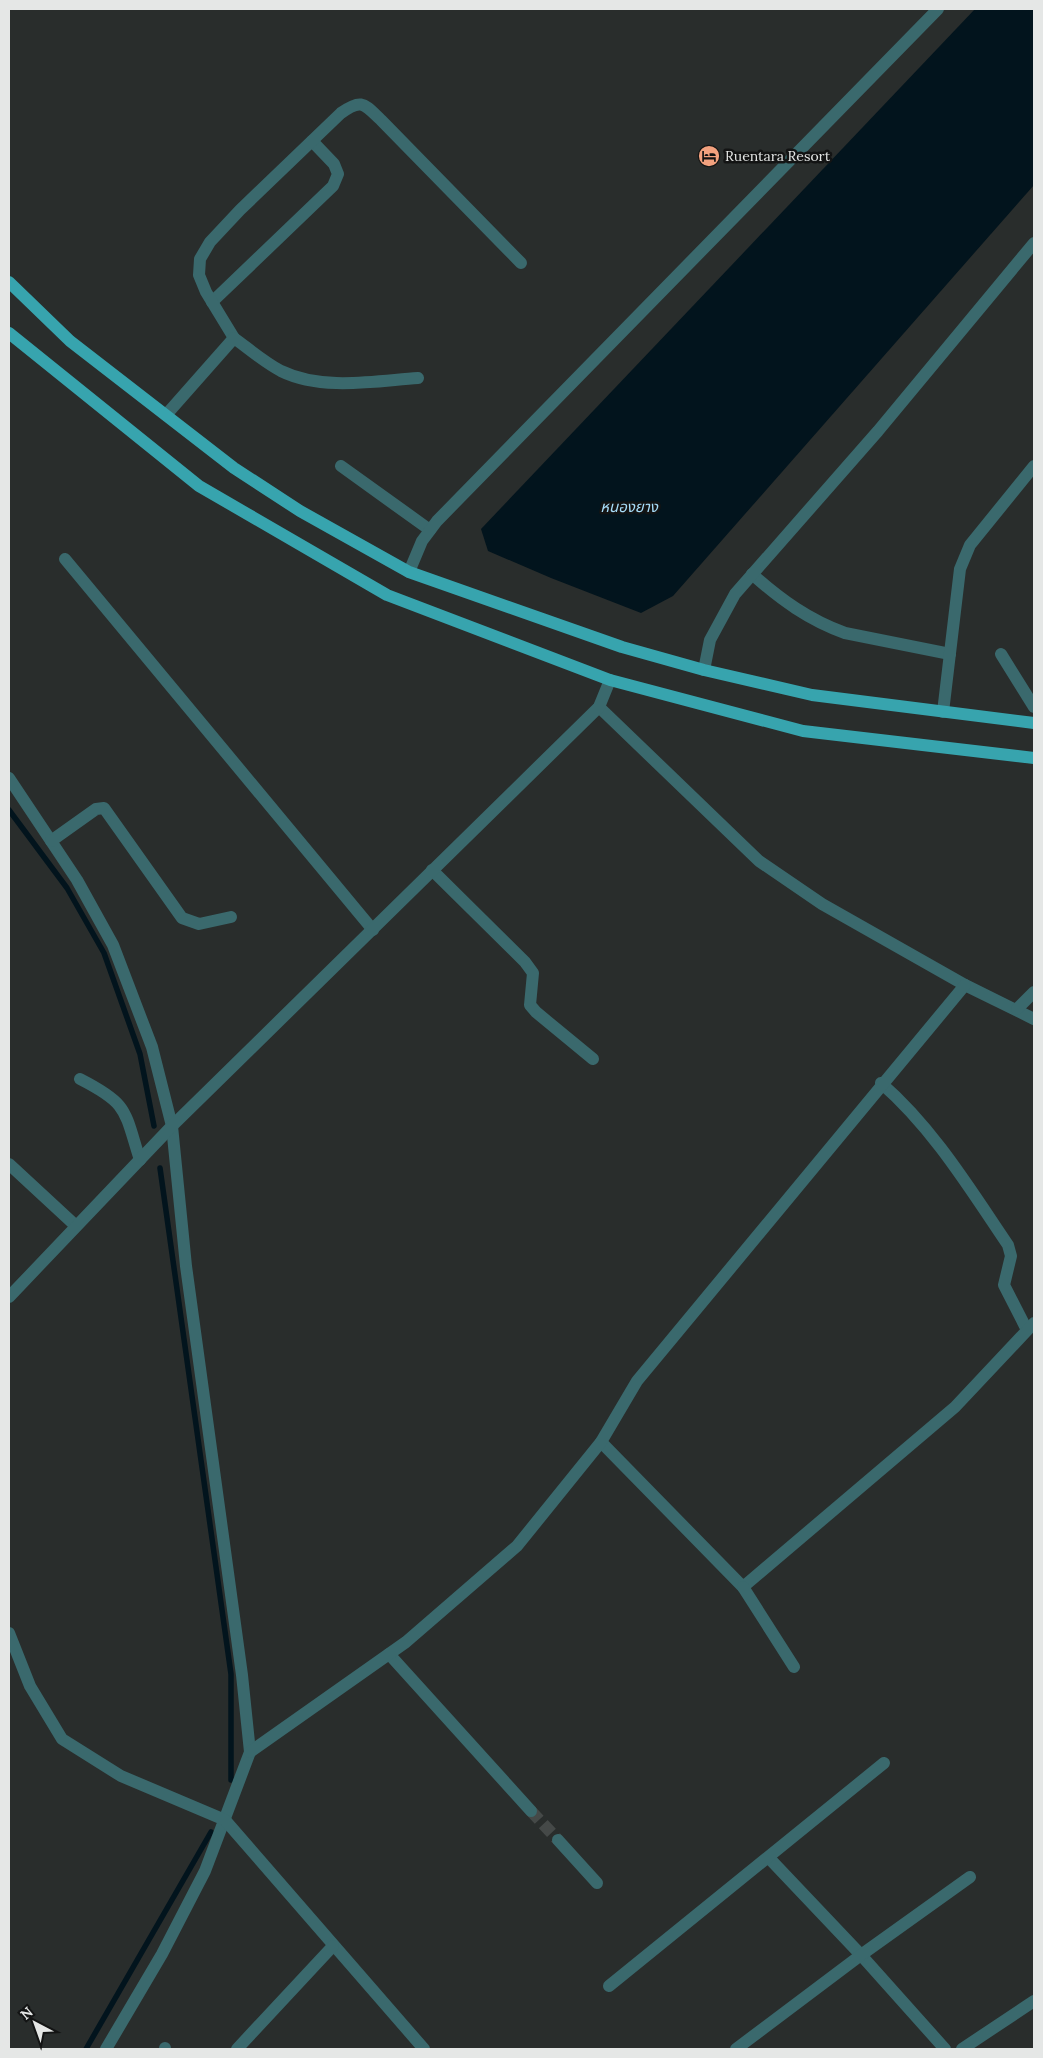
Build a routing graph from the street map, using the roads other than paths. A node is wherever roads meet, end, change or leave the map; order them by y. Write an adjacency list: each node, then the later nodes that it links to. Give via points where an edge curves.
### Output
1 (938, 9): 13 (street, via 713,236)
2 (312, 141): 4 (street, via 353,104 365,105); 6 (street, via 210,242 200,259 199,275); 6 (street, via 336,167 338,174 333,186)
3 (1034, 243): 16 (street, via 878,431)
4 (521, 263)
5 (9, 282): 10 (main road, via 70,341)
6 (212, 302): 8 (street)
7 (9, 333): 20 (main road, via 199,486 387,595)
8 (234, 338): 9 (street, via 280,370 306,379 340,382); 10 (street)
9 (418, 378)
10 (166, 416): 15 (main road, via 234,468 300,512)
11 (341, 466): 13 (street)
12 (1034, 468): 17 (street, via 970,545 960,569)
13 (430, 530): 15 (street, via 422,540)
14 (65, 559): 30 (street)
15 (409, 572): 19 (main road, via 622,648)
16 (752, 574): 17 (street, via 789,605 828,627); 19 (street, via 735,594 710,640)
17 (950, 654): 23 (street)
18 (1001, 654): 22 (street)
19 (704, 670): 23 (main road, via 812,695)
20 (610, 680): 21 (street); 25 (main road, via 803,731)
21 (599, 706): 28 (street); 31 (street, via 759,861 822,904)
22 (1034, 707)
23 (942, 712): 24 (main road)
24 (1034, 723)
25 (1034, 758)
26 (9, 778): 27 (street)
27 (51, 841): 29 (street, via 96,809 104,808 182,918 199,924); 38 (street, via 113,945 152,1047)
28 (432, 870): 30 (street); 35 (street, via 526,962 533,973 530,1005)
29 (231, 917)
30 (374, 930): 38 (street)
31 (965, 985): 33 (street); 37 (street)
32 (1034, 992): 33 (street)
33 (1017, 1009): 34 (street)
34 (1034, 1019)
35 (593, 1059)
36 (80, 1079): 39 (street, via 120,1104)
37 (881, 1084): 43 (street, via 903,1103 933,1138 1008,1245 1011,1256 1004,1285); 44 (street, via 637,1381)
38 (172, 1126): 39 (street); 49 (street, via 186,1266)
39 (140, 1160): 41 (street)
40 (9, 1164): 41 (street)
41 (76, 1226): 42 (street)
42 (9, 1297)
43 (1031, 1327): 45 (street, via 954,1407)
44 (601, 1442): 45 (street); 47 (street, via 516,1546)
45 (743, 1587): 48 (street)
46 (9, 1633): 52 (street, via 30,1686 62,1740 121,1776)
47 (389, 1654): 49 (street); 51 (street)
48 (794, 1667)
49 (250, 1752): 52 (street)
50 (884, 1763): 54 (street)
51 (531, 1811)
52 (225, 1820): 57 (street); 61 (street, via 205,1871 162,1954)
53 (558, 1840): 56 (street)
54 (769, 1858): 58 (street); 59 (street)
55 (970, 1877): 58 (street)
56 (597, 1883)
57 (334, 1946): 62 (street); 63 (street)
58 (861, 1955): 64 (street); 65 (street)
59 (609, 1986)
60 (1034, 2001): 66 (street)
61 (106, 2049)
62 (238, 2049)
63 (424, 2049)
64 (736, 2049)
65 (945, 2049)
66 (962, 2049)

